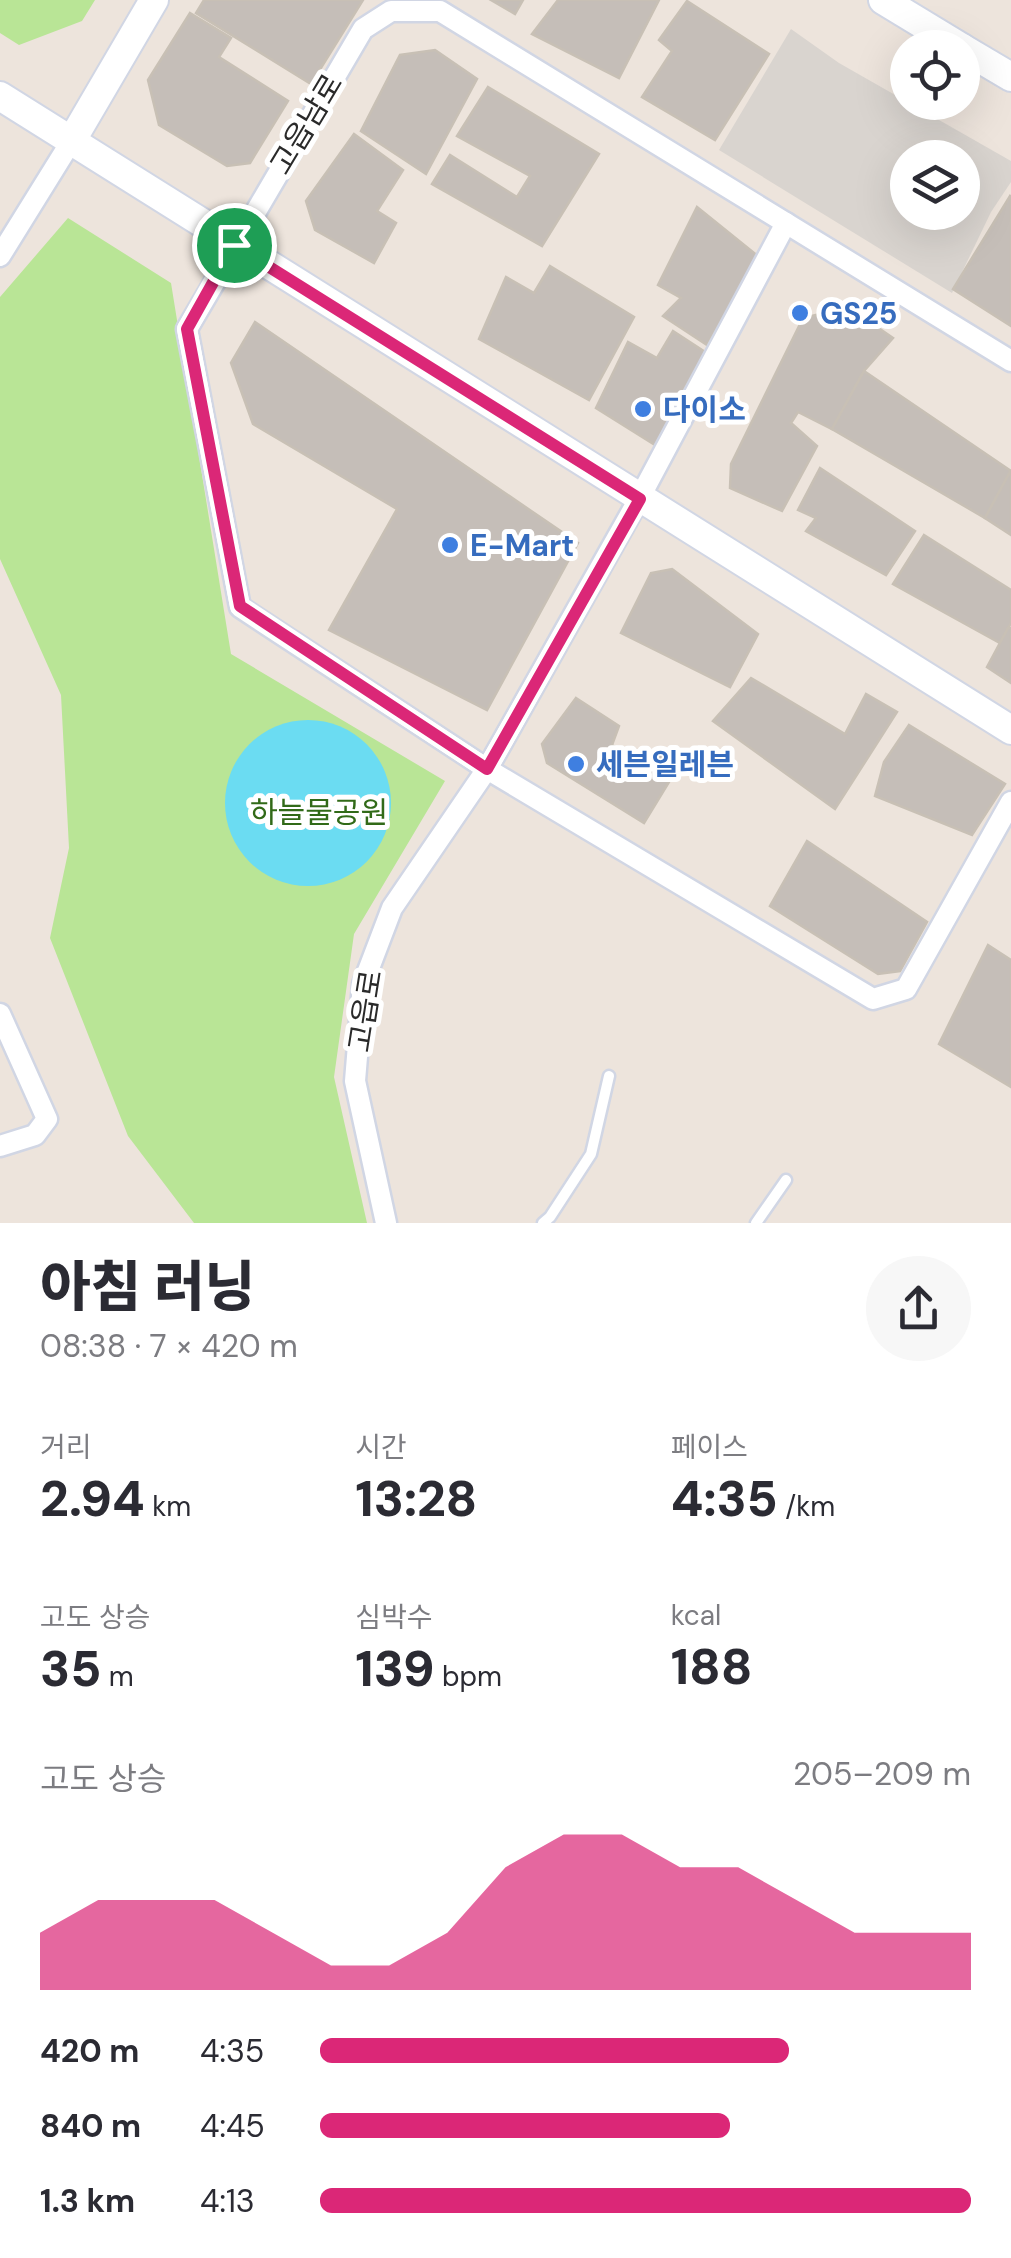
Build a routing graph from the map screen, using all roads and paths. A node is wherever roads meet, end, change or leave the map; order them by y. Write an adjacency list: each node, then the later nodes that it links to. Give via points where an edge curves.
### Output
1 (154, 0): 7 (street)
2 (883, 0): 3 (street)
3 (932, 30)
4 (980, 59): 5 (street)
5 (1011, 78)
6 (0, 96): 7 (street)
7 (72, 140): 9 (street); 10 (street)
8 (786, 222): 9 (street, 고읍남로, via 440,11 390,10 363,29); 11 (street, 고읍남로); 12 (street)
9 (234, 245): 12 (street); 14 (street, 고읍남로, via 187,329 240,606)
10 (0, 256)
11 (1011, 360)
12 (640, 499): 13 (street); 14 (street)
13 (1011, 730)
14 (487, 769): 15 (street, 고읍남로, via 873,999 906,989); 20 (street, 고읍로, via 392,908 362,984 355,1081)
15 (1011, 802)
16 (0, 1014): 18 (street, via 46,1119 35,1135)
17 (609, 1076): 21 (lane, via 591,1154)
18 (0, 1146)
19 (786, 1180): 22 (lane)
20 (386, 1223)
21 (543, 1223)
22 (756, 1223)

